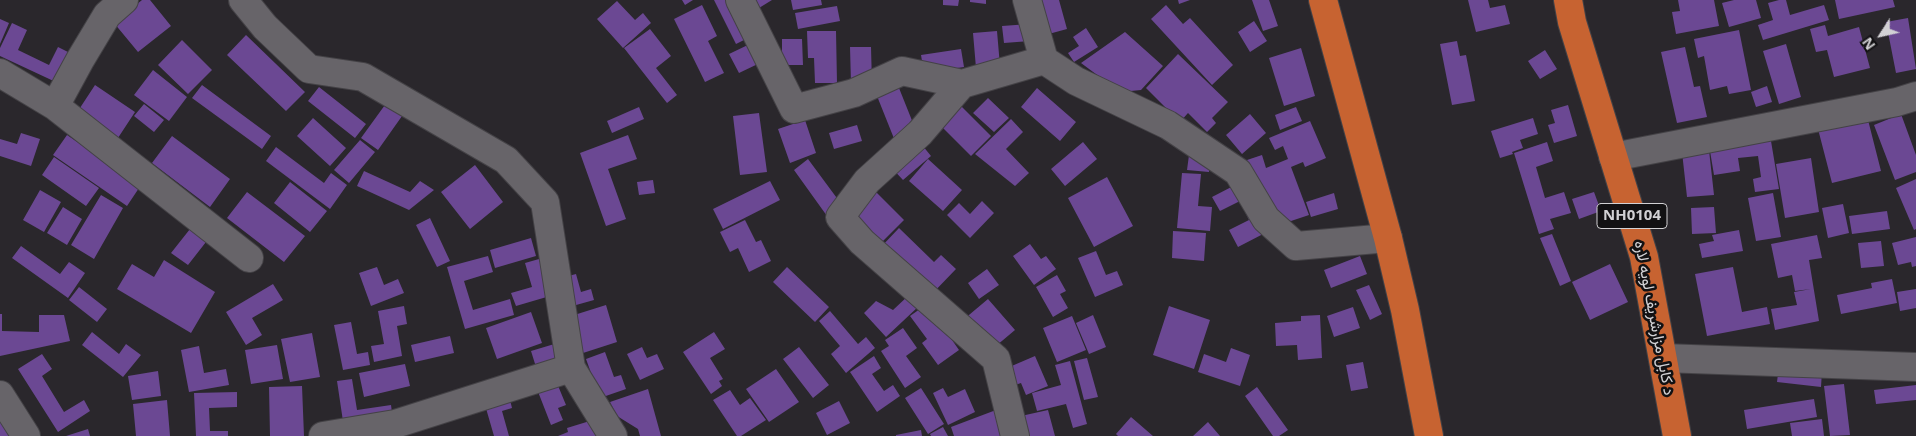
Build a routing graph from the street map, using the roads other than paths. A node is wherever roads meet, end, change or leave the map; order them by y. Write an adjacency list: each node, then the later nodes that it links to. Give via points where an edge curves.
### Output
1 (124, 0): 11 (street, via 103,23)
2 (243, 0): 17 (street, via 265,27 310,69 363,77 506,160 545,202)
3 (740, 0): 9 (street, via 794,109 854,94 902,71)
4 (1027, 0): 7 (street)
5 (1323, 0): 13 (highway)
6 (1568, 0): 12 (highway, د کابل مزارشریف لویه لاره / NH0104)
7 (1044, 60): 9 (street); 13 (street, via 1076,81 1168,124 1238,172 1266,219 1296,246)
8 (0, 73): 11 (street)
9 (962, 84): 22 (street, via 920,133 867,181 840,217 862,242 996,359)
10 (1916, 96): 12 (street)
11 (55, 106): 14 (street)
12 (1613, 157): 15 (highway, د کابل مزارشریف لویه لاره / NH0104, via 1644,257)
13 (1388, 238): 23 (highway)
14 (250, 258)
15 (1663, 358): 16 (street); 24 (highway, د کابل مزارشریف لویه لاره / NH0104)
16 (1916, 367)
17 (571, 368): 20 (street, via 395,424); 21 (street)
18 (0, 395): 19 (street)
19 (26, 436)
20 (323, 436)
21 (613, 436)
22 (1015, 436)
23 (1429, 436)
24 (1677, 436)

